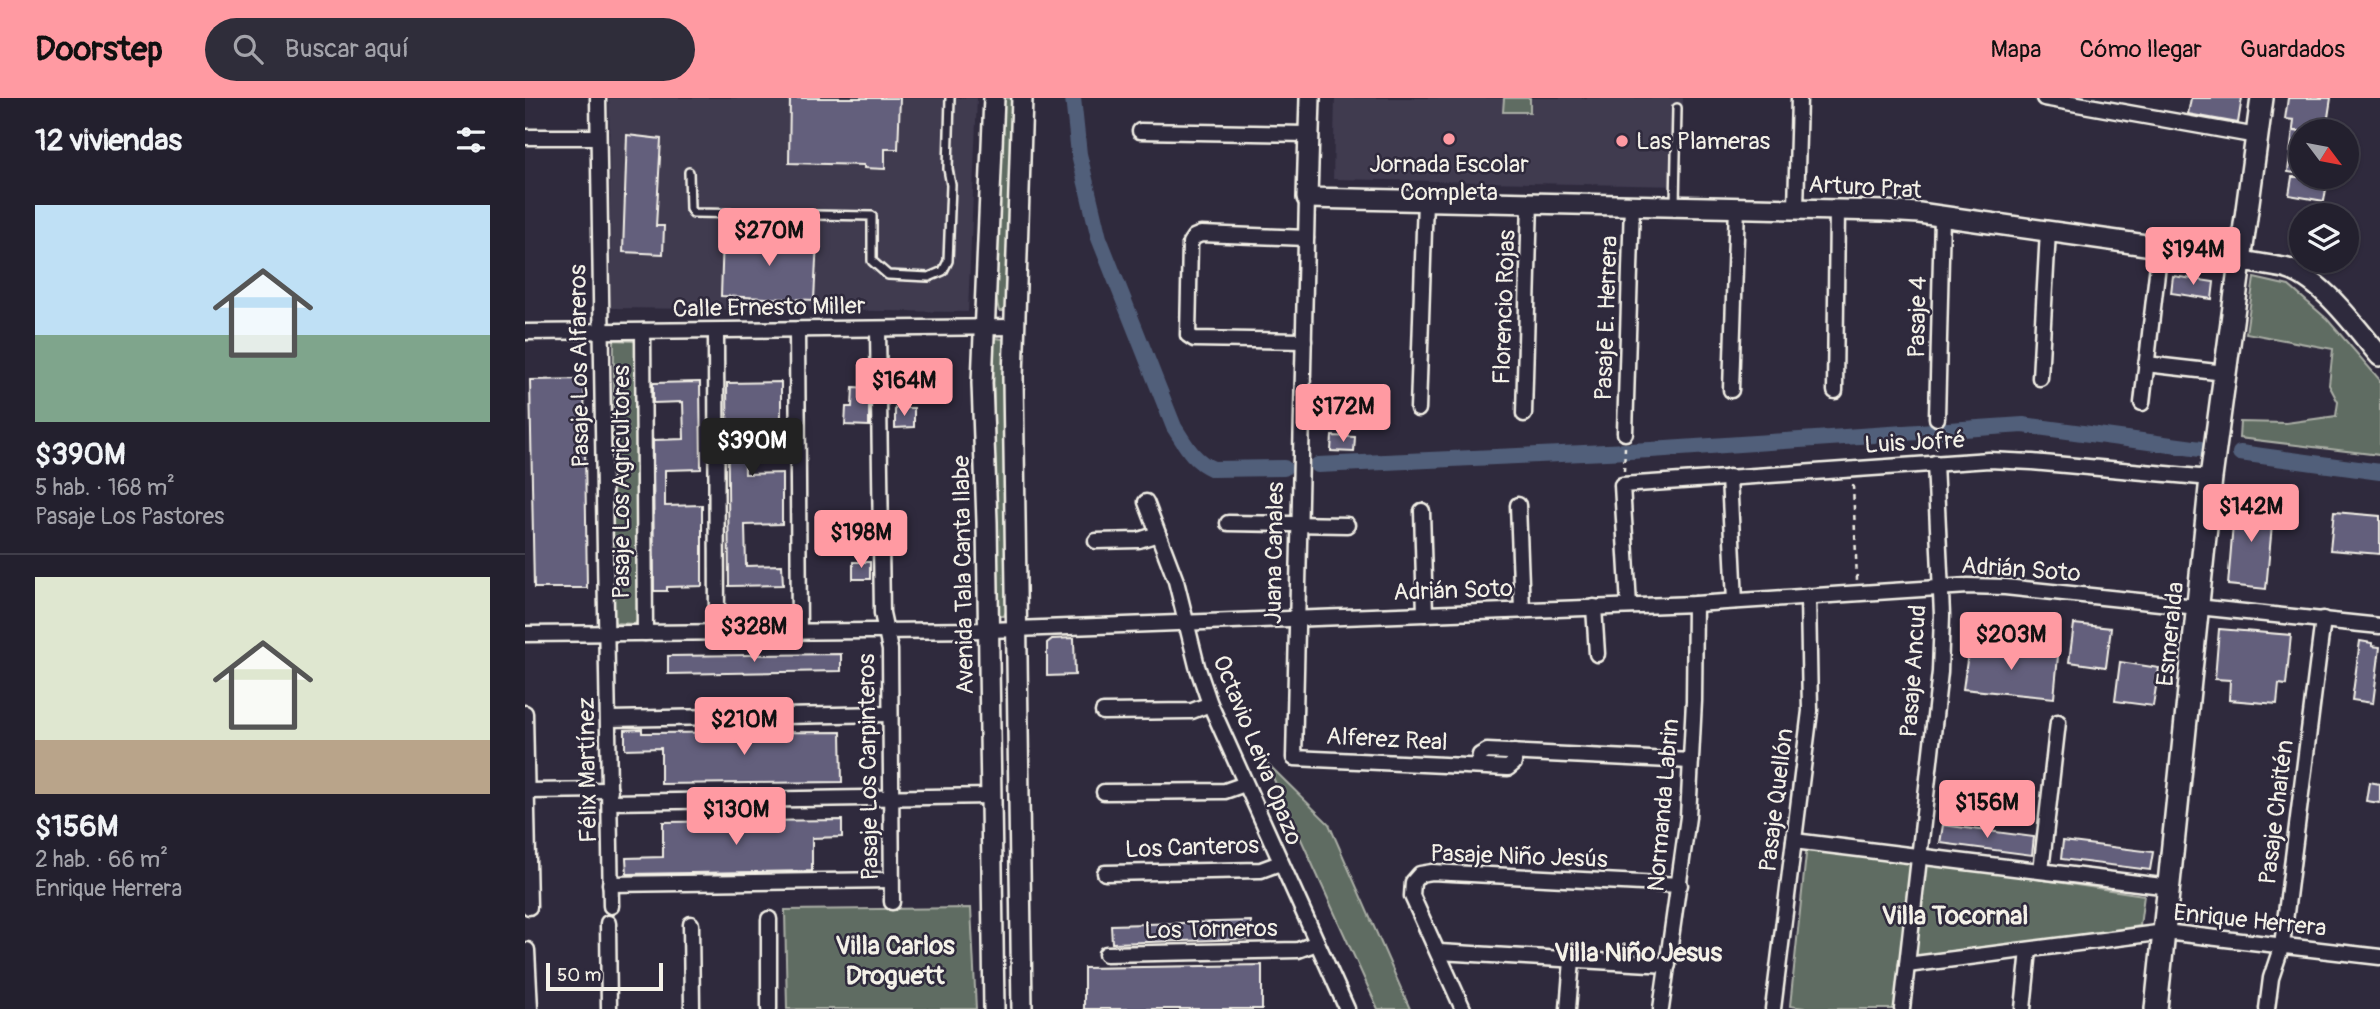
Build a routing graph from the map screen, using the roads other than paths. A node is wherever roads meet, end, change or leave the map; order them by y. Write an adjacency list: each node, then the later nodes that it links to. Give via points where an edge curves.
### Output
1 (598, 98): 14 (street, Pasaje Los Alfareros)
2 (950, 98): 15 (lane, via 948,261 943,271 929,277 888,275 872,261 872,216 693,213)
3 (994, 98): 29 (street, Avenida Tala Canta Ilabe)
4 (1022, 98): 30 (street)
5 (1310, 98): 11 (street, Juana Canales)
6 (1799, 98): 22 (street)
7 (2045, 98): 12 (street)
8 (2262, 98): 12 (main road, Esmeralda)
9 (1677, 108): 20 (lane)
10 (1140, 131): 11 (street)
11 (1309, 134): 16 (street, Juana Canales)
12 (2257, 136): 28 (main road, Esmeralda)
13 (525, 137): 14 (street)
14 (598, 137): 36 (street, Pasaje Los Alfareros)
15 (689, 172)
16 (1307, 198): 17 (street, Arturo Prat); 26 (street, Juana Canales)
17 (1425, 200): 18 (street, Arturo Prat); 45 (street)
18 (1530, 201): 19 (street, Arturo Prat); 46 (street, Florencio Rojas)
19 (1632, 204): 20 (street, Arturo Prat); 48 (street, Pasaje E. Herrera)
20 (1675, 205): 21 (street, Arturo Prat)
21 (1737, 206): 22 (street, Arturo Prat); 42 (street)
22 (1796, 208): 23 (street, Arturo Prat)
23 (1837, 209): 24 (street, Arturo Prat); 43 (street)
24 (1942, 217): 25 (street, Arturo Prat); 47 (street, Pasaje 4)
25 (2048, 230): 27 (street, Arturo Prat); 41 (street)
26 (1306, 238): 37 (street, Juana Canales); 37 (street, via 1194,237 1190,243 1188,332 1193,339)
27 (2160, 247): 28 (street, Arturo Prat); 39 (street)
28 (2240, 260): 38 (street, Arturo Prat, via 2293,270 2309,278); 40 (main road, Esmeralda)
29 (984, 327): 30 (street, Calle Ernesto Miller); 31 (street, Calle Ernesto Miller); 74 (street, Avenida Tala Canta Ilabe)
30 (1014, 327): 73 (street)
31 (878, 329): 32 (street, Calle Ernesto Miller); 75 (street, Pasaje Los Carpinteros, via 882,613)
32 (797, 330): 34 (street, Calle Ernesto Miller); 76 (street)
33 (643, 331): 34 (street, Calle Ernesto Miller); 36 (street, Calle Ernesto Miller); 77 (street, Pasaje Los Agricultores)
34 (716, 331): 78 (street)
35 (525, 332): 36 (street, Calle Ernesto Miller)
36 (600, 332): 80 (street, Pasaje Los Alfareros)
37 (1304, 341): 56 (street, Juana Canales)
38 (2380, 356)
39 (2146, 364): 40 (street); 44 (street)
40 (2225, 373): 51 (main road, Esmeralda)
41 (2040, 378)
42 (1731, 390)
43 (1835, 391)
44 (2142, 403)
45 (1418, 410)
46 (1524, 414)
47 (1937, 423)
48 (1625, 439)
49 (1935, 463): 50 (street, Luis Jofré); 51 (street, Luis Jofré, via 2032,461); 60 (street, Pasaje Ancud)
50 (1729, 477): 62 (street); 64 (street, Luis Jofré, via 1622,485)
51 (2211, 478): 66 (main road, Esmeralda)
52 (1146, 502): 58 (street, Octavio Leiva Opazo)
53 (1518, 505): 67 (street)
54 (1422, 511): 68 (street)
55 (1228, 523): 56 (street)
56 (1299, 524): 57 (street); 69 (street, Juana Canales)
57 (1347, 525)
58 (1158, 534): 59 (street, via 1139,540); 71 (street, Octavio Leiva Opazo)
59 (1096, 541)
60 (1941, 587): 61 (street, Adrián Soto); 66 (street, Adrián Soto, via 2005,587); 97 (street, Pasaje Ancud, via 1940,673)
61 (1808, 596): 62 (street, Adrián Soto); 96 (street, Pasaje Quellón, via 1810,711)
62 (1735, 601): 63 (street, Adrián Soto)
63 (1695, 604): 64 (street, Adrián Soto); 89 (street, Normanda Labrin)
64 (1629, 606): 65 (street, Adrián Soto)
65 (1594, 607): 67 (street, Adrián Soto); 81 (street)
66 (2199, 607): 70 (street, Adrián Soto); 104 (main road, Esmeralda)
67 (1522, 610): 68 (street, Adrián Soto)
68 (1426, 614): 69 (street, Adrián Soto)
69 (1297, 619): 71 (street, Adrián Soto); 88 (street, Juana Canales)
70 (2323, 619): 72 (street, Adrián Soto); 113 (street, Pasaje Chaitén)
71 (1187, 623): 73 (street, Adrián Soto); 82 (street, Octavio Leiva Opazo)
72 (2380, 625)
73 (1017, 629): 74 (street, Adrián Soto); 127 (street)
74 (989, 630): 75 (street, Adrián Soto); 94 (street, Avenida Tala Canta Ilabe)
75 (887, 631): 76 (street, Adrián Soto); 85 (street, Pasaje Los Carpinteros)
76 (799, 632): 78 (street, Adrián Soto)
77 (645, 633): 78 (street, Adrián Soto); 80 (street, Adrián Soto)
78 (717, 633)
79 (525, 634): 80 (street, Adrián Soto)
80 (608, 634): 86 (street, Félix Martínez)
81 (1597, 654)
82 (1210, 704): 83 (street, via 1192,710); 90 (street, Octavio Leiva Opazo)
83 (1103, 712)
84 (525, 713): 91 (street)
85 (890, 714): 86 (street); 95 (street, Pasaje Los Carpinteros)
86 (609, 719): 93 (street, Félix Martínez)
87 (2058, 722): 99 (street)
88 (1294, 758): 89 (street, Alferez Real, via 1510,767 1514,752)
89 (1691, 761): 103 (street, Normanda Labrin)
90 (1245, 784): 92 (street, via 1225,791); 98 (street, Octavio Leiva Opazo)
91 (527, 791): 93 (street); 107 (street)
92 (1104, 792)
93 (610, 796): 95 (street); 102 (street, Félix Martínez)
94 (992, 796): 95 (street); 126 (street, Avenida Tala Canta Ilabe)
95 (891, 797): 101 (street, Pasaje Los Carpinteros)
96 (1794, 841): 97 (street, Enrique Herrera); 132 (street, Pasaje Quellón)
97 (1919, 856): 99 (street, Enrique Herrera); 121 (street, Pasaje Ancud)
98 (1280, 863): 100 (street, Los Canteros, via 1261,870); 112 (street, Octavio Leiva Opazo)
99 (2041, 871): 104 (street, Enrique Herrera)
100 (1105, 873)
101 (891, 880): 102 (street); 105 (street, Pasaje Los Carpinteros)
102 (610, 884): 106 (street, Félix Martínez)
103 (1680, 885): 116 (street, Pasaje Niño Jesús, via 1426,872 1416,878 1411,891); 120 (street, Normanda Labrin)
104 (2169, 887): 111 (main road, Esmeralda)
105 (892, 902)
106 (611, 906)
107 (529, 907)
108 (769, 919): 125 (street)
109 (608, 923): 123 (street)
110 (691, 924): 124 (street)
111 (2165, 932): 113 (street, Enrique Herrera); 115 (street, Enrique Herrera); 135 (main road, Esmeralda)
112 (1317, 943): 117 (street, Los Torneros, via 1298,950); 128 (street, Octavio Leiva Opazo)
113 (2282, 946): 118 (street, Enrique Herrera); 136 (street, Pasaje Chaitén)
114 (527, 950): 122 (street)
115 (2029, 950): 121 (street, Enrique Herrera); 134 (street)
116 (1439, 952): 119 (street); 129 (street, Pasaje Niño Jesús)
117 (1106, 954)
118 (2380, 957)
119 (1572, 960): 120 (street); 130 (street)
120 (1668, 965): 131 (street, Normanda Labrin)
121 (1907, 965): 133 (street, Pasaje Ancud)
122 (530, 1009)
123 (609, 1009)
124 (692, 1009)
125 (769, 1009)
126 (994, 1009)
127 (1022, 1009)
128 (1347, 1009)
129 (1463, 1009)
130 (1568, 1009)
131 (1661, 1009)
132 (1773, 1009)
133 (1902, 1009)
134 (2022, 1009)
135 (2156, 1009)
136 (2267, 1009)

